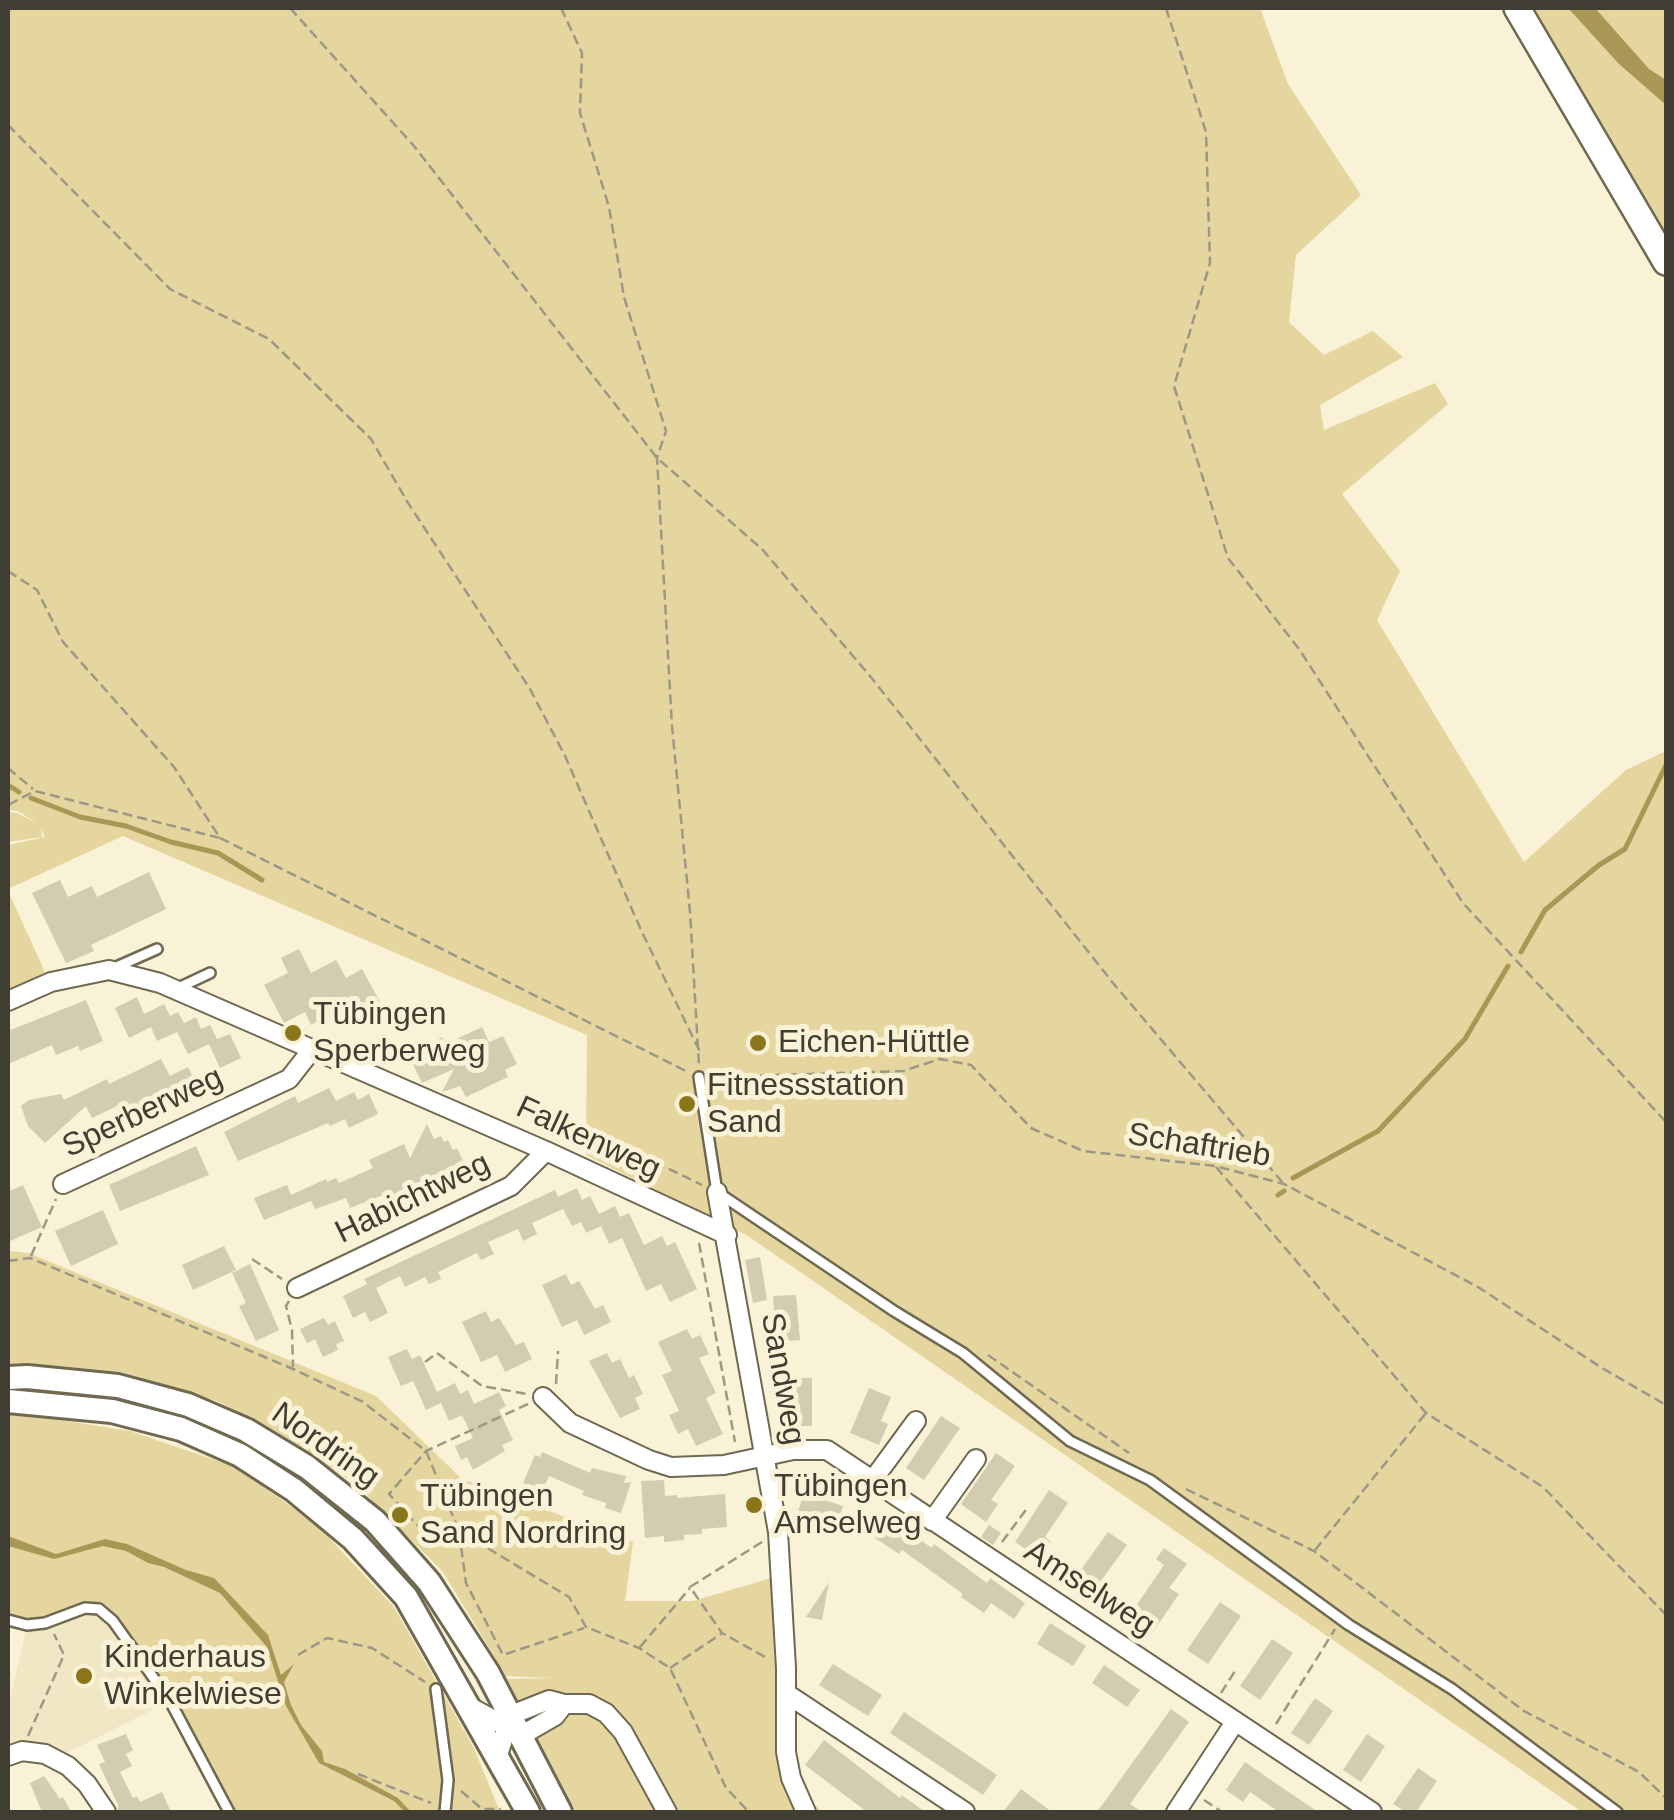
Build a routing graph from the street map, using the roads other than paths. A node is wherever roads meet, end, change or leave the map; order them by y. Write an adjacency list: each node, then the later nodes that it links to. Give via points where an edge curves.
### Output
1 (1517, 8): 2 (main road)
2 (1666, 262)
3 (157, 949): 4 (lane)
4 (109, 970): 6 (street, Falkenweg); 7 (street, Falkenweg, via 51,982)
5 (210, 973): 6 (lane)
6 (175, 990): 8 (street, Falkenweg)
7 (8, 1001)
8 (311, 1051): 10 (street, Falkenweg); 11 (street, Sperberweg, via 289,1079)
9 (698, 1078): 12 (lane)
10 (546, 1151): 13 (street, Falkenweg); 14 (street, Habichtweg, via 511,1186)
11 (63, 1184)
12 (717, 1192): 13 (street, Sandweg); 41 (lane, via 963,1353 1070,1442 1150,1480)
13 (727, 1236): 19 (street, Sandweg)
14 (297, 1288)
15 (8, 1378): 28 (street, Nordring, via 118,1386 188,1405 308,1467 375,1521 429,1582)
16 (8, 1401): 26 (street, Nordring, via 112,1411 240,1454 353,1539 406,1598)
17 (549, 1404): 19 (street, Amselweg, via 589,1432 671,1467)
18 (916, 1422): 21 (street)
19 (764, 1456): 21 (street, Amselweg, via 827,1450); 25 (street, Sandweg, via 778,1532)
20 (976, 1459): 22 (street)
21 (872, 1480): 22 (street, Amselweg)
22 (932, 1520): 27 (street, Amselweg)
23 (8, 1620): 34 (lane, via 26,1626 85,1608 113,1621 170,1701)
24 (436, 1689): 31 (lane, via 448,1780)
25 (787, 1694): 37 (street, Sandweg, via 786,1752); 38 (street)
26 (470, 1707): 28 (street, Nordring); 30 (street, Nordring)
27 (1236, 1722): 39 (street); 40 (street, Amselweg)
28 (513, 1726): 30 (street); 35 (street, Nordring); 36 (street, via 539,1701 589,1704 623,1732)
29 (15, 1753): 33 (street, via 45,1754 68,1766)
30 (498, 1758): 32 (street, Nordring)
31 (445, 1811)
32 (528, 1811)
33 (106, 1812)
34 (228, 1812)
35 (560, 1812)
36 (667, 1812)
37 (806, 1812)
38 (965, 1812)
39 (1176, 1812)
40 (1372, 1812)
41 (1617, 1812)

